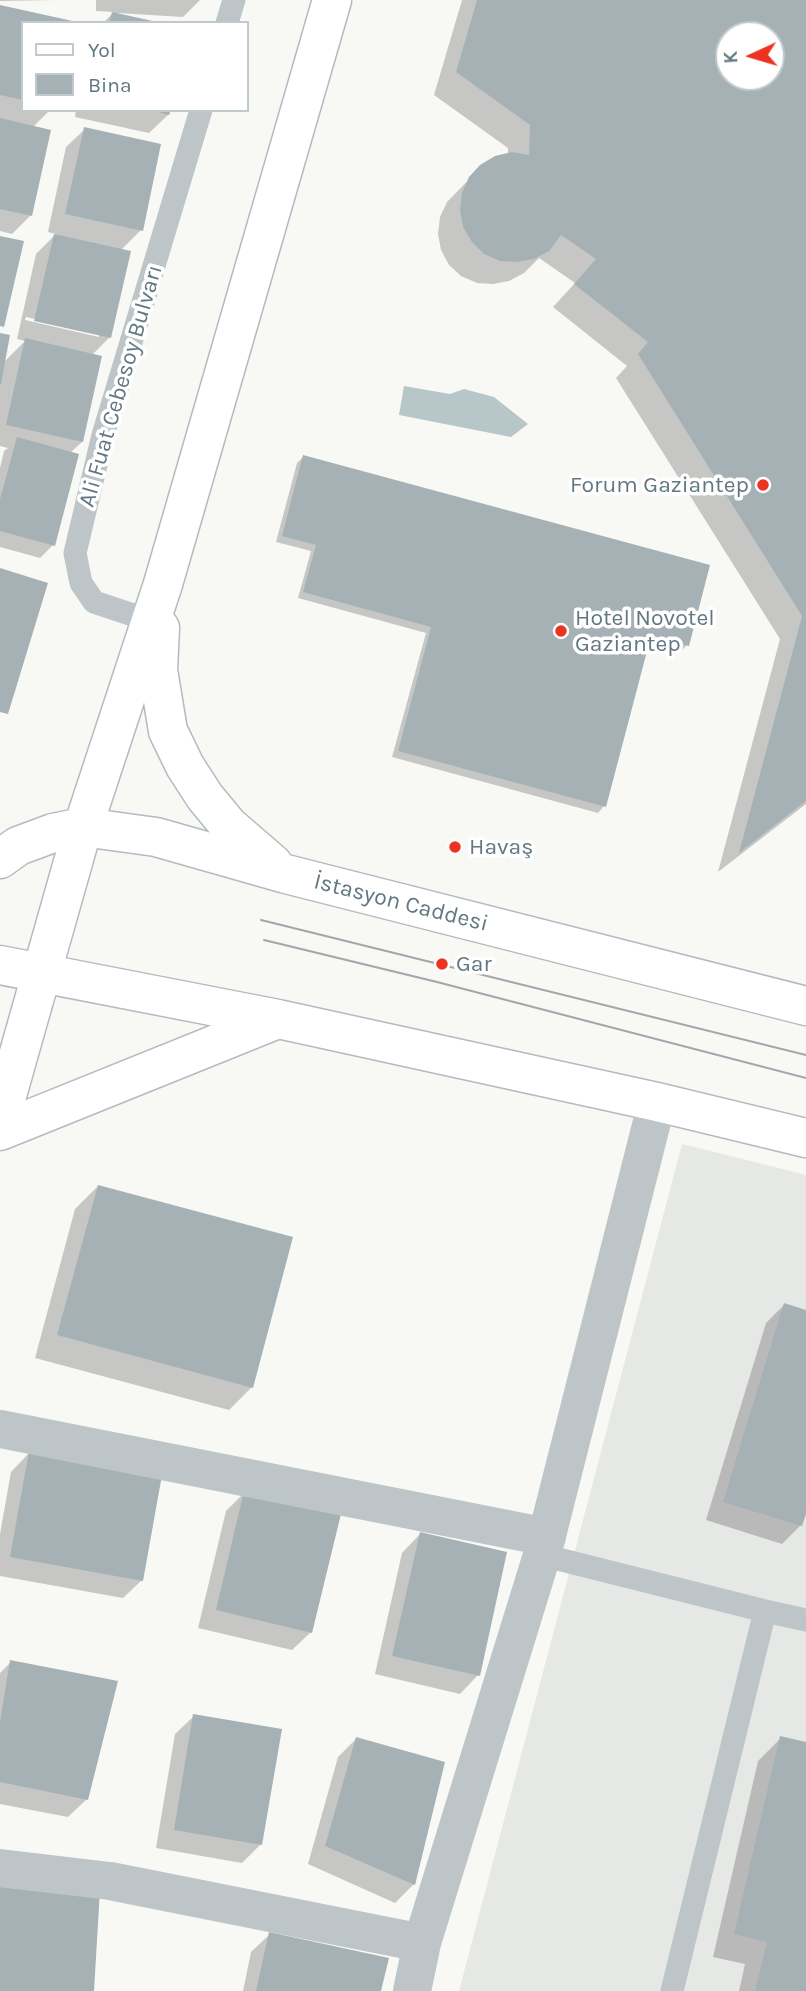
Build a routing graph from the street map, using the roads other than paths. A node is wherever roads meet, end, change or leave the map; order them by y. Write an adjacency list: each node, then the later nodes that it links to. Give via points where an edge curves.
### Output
1 (234, 0): 3 (lane)
2 (332, 0): 5 (street)
3 (229, 21)
4 (200, 112): 6 (lane, Ali Fuat Cebesoy Bulvarı, via 103,435 75,553 81,583 94,602)
5 (163, 584): 6 (street); 9 (street, via 158,670 167,731 192,776 229,826)
6 (150, 621): 7 (street)
7 (83, 827): 8 (street, İstasyon Caddesi, via 18,846); 9 (street, İstasyon Caddesi, via 156,837); 11 (street)
8 (0, 859)
9 (286, 874): 12 (street, İstasyon Caddesi)
10 (0, 965): 11 (street)
11 (41, 973): 13 (street); 15 (street)
12 (806, 1006)
13 (278, 1019): 14 (street); 16 (street)
14 (657, 1101): 17 (street); 19 (street)
15 (0, 1120)
16 (0, 1131)
17 (806, 1138)
18 (0, 1429): 19 (street)
19 (545, 1546): 20 (lane); 23 (street)
20 (765, 1611): 21 (lane); 25 (lane)
21 (806, 1620)
22 (0, 1868): 23 (street, via 110,1881)
23 (422, 1943): 24 (street)
24 (412, 1991)
25 (672, 1991)

